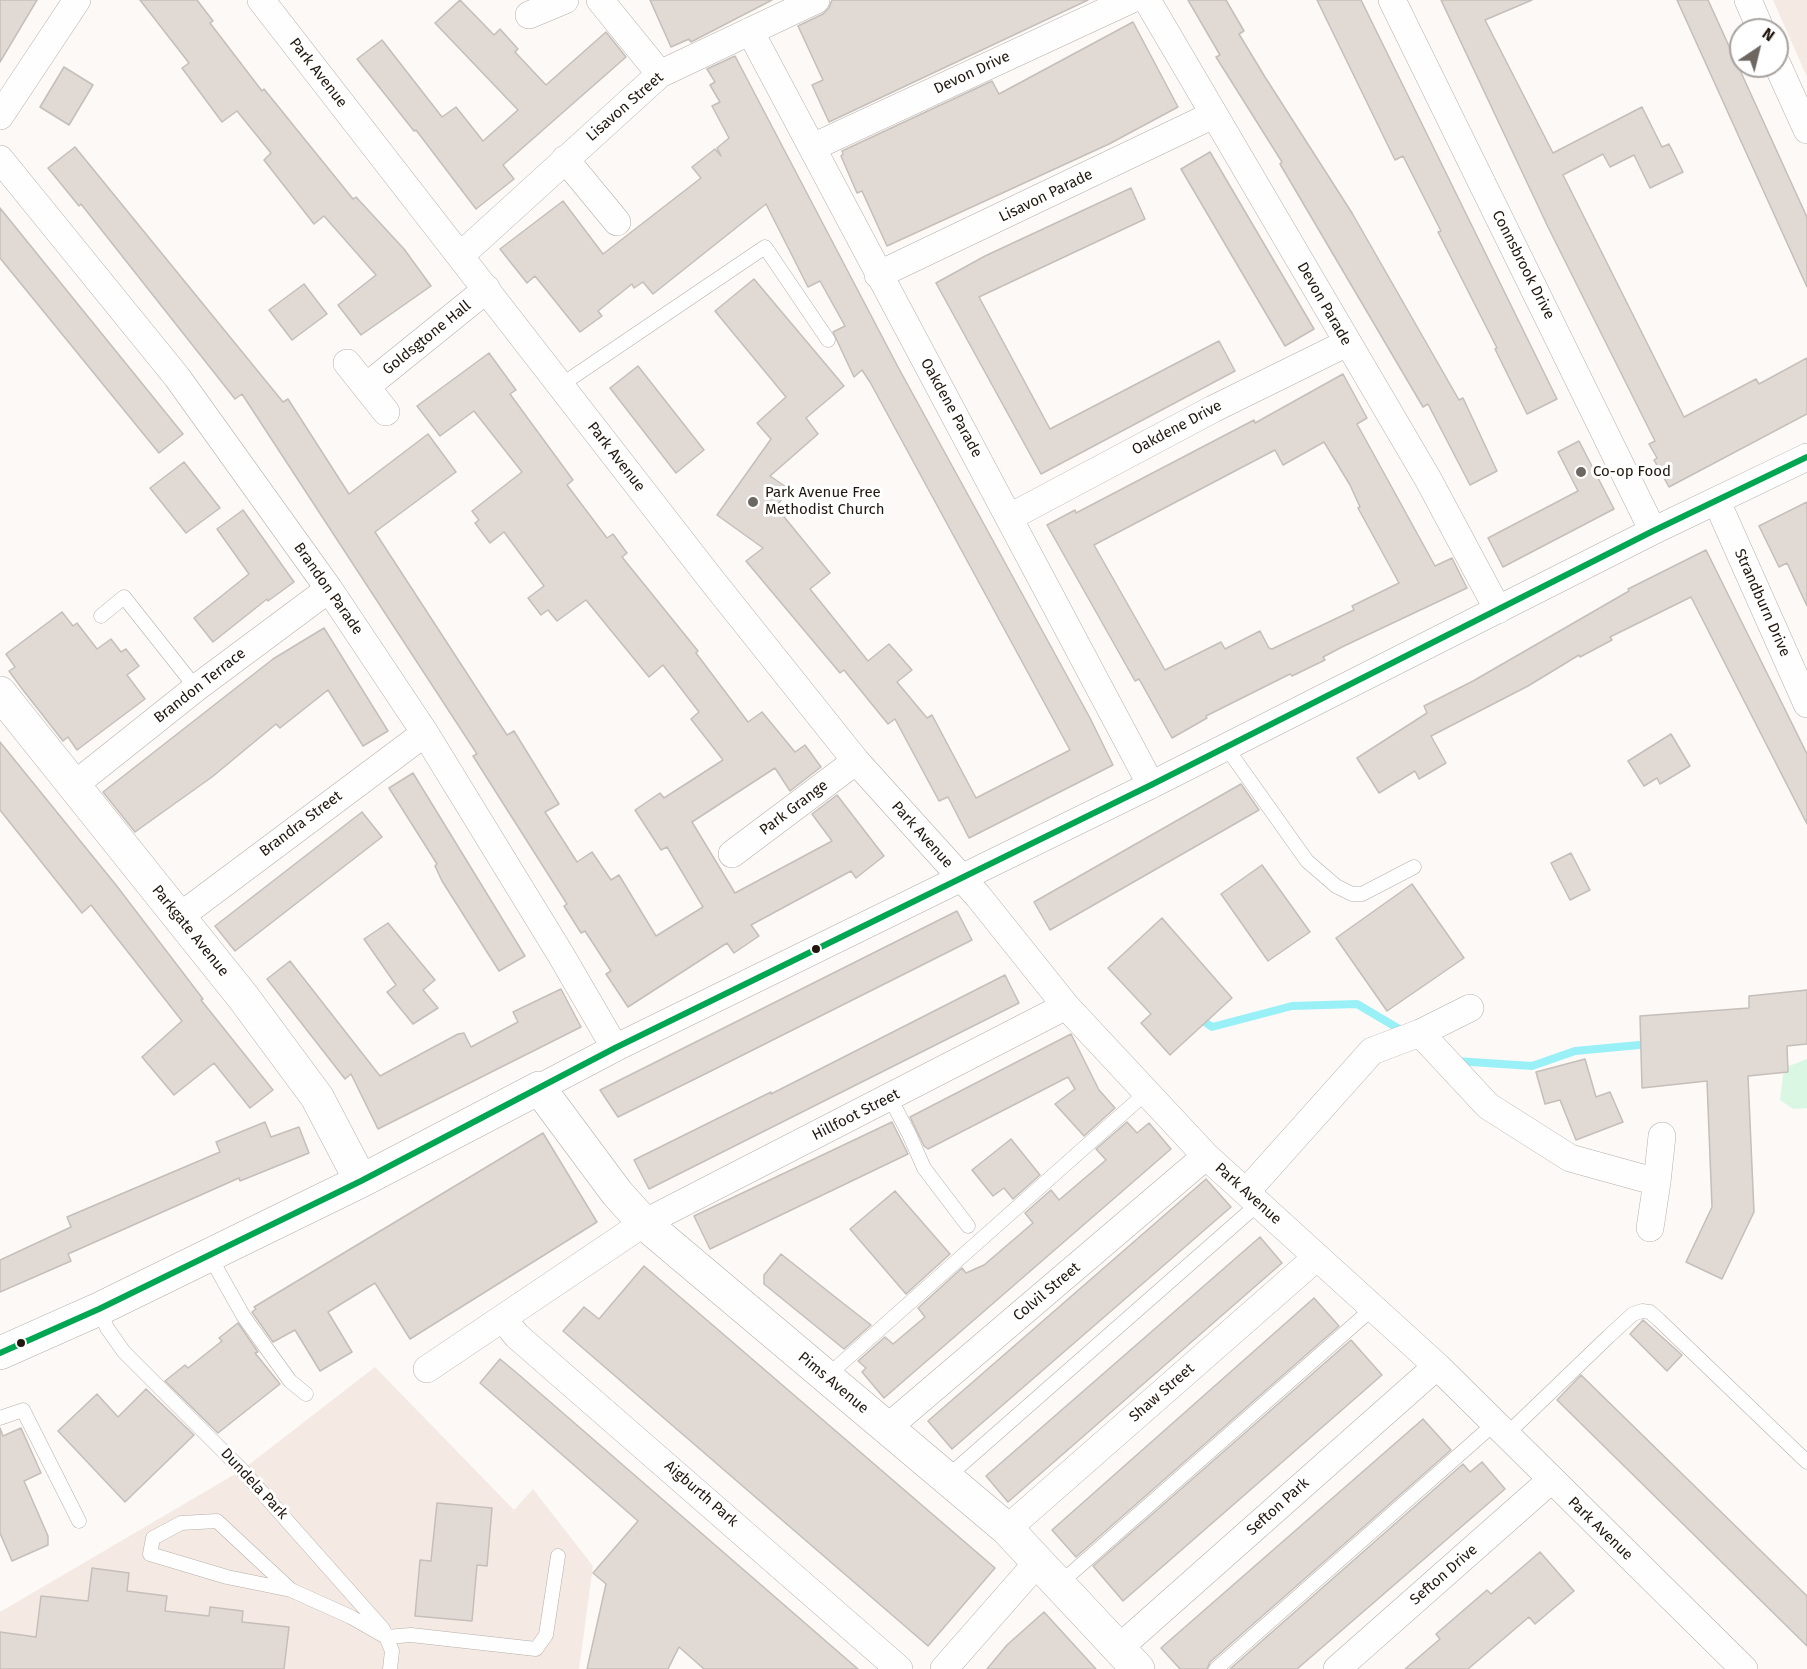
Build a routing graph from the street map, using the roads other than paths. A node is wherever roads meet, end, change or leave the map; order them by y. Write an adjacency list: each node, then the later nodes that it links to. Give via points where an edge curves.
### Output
1 (77, 0): 16 (street)
2 (261, 0): 22 (street, Park Avenue)
3 (565, 0): 10 (street)
4 (600, 0): 13 (street)
5 (816, 0): 12 (street, Lisavon Street)
6 (1130, 0): 18 (street, Devon Drive)
7 (1147, 0): 15 (street, Devon Parade)
8 (1392, 0): 34 (street, Connsbrook Drive)
9 (1748, 0): 11 (street)
10 (529, 15)
11 (1756, 18)
12 (750, 31): 13 (street, Lisavon Street); 18 (street, Oakdene Parade)
13 (660, 74): 20 (street, Lisavon Street)
14 (1783, 78): 17 (street)
15 (1213, 115): 23 (street, Lisavon Parade); 26 (street, Devon Parade)
16 (0, 116)
17 (1807, 130)
18 (813, 147): 23 (street, Oakdene Parade)
19 (0, 159): 35 (street, Brandon Parade, via 177,377)
20 (565, 159): 21 (street); 22 (street, Lisavon Street)
21 (617, 222)
22 (461, 255): 24 (street, Park Avenue)
23 (878, 275): 33 (street, Oakdene Parade)
24 (487, 290): 28 (street, Park Avenue); 29 (street, Goldsgtone Hall)
25 (828, 340): 28 (lane, via 765,248)
26 (1347, 343): 33 (street, Oakdene Drive); 36 (street, Devon Parade, via 1428,479)
27 (347, 363): 29 (street)
28 (561, 385): 43 (street, Park Avenue)
29 (367, 386): 30 (street)
30 (386, 412)
31 (1806, 460): 32 (street)
32 (1717, 502): 34 (street); 40 (street, Strandburn Drive)
33 (1010, 517): 44 (street, Oakdene Parade)
34 (1653, 531): 36 (street)
35 (330, 589): 38 (street, Brandon Terrace); 41 (street, Brandon Parade)
36 (1498, 610): 42 (street)
37 (101, 616): 38 (lane, via 124,597)
38 (196, 688): 45 (street, Brandon Terrace)
39 (0, 693): 45 (street, Parkgate Avenue)
40 (1807, 704)
41 (425, 734): 49 (street, Brandra Street); 53 (street, Brandon Parade)
42 (1226, 747): 44 (street); 47 (lane, via 1307,861 1336,885 1352,894 1362,894)
43 (856, 761): 46 (street, Park Grange); 48 (street, Park Avenue)
44 (1151, 785): 48 (street)
45 (73, 786): 49 (street, Parkgate Avenue)
46 (732, 854)
47 (1414, 867)
48 (960, 876): 50 (street, Park Avenue); 53 (street)
49 (179, 917): 59 (street, Parkgate Avenue, via 317,1097)
50 (1066, 1006): 55 (street, Park Avenue); 56 (street, Hillfoot Street)
51 (1470, 1008): 52 (street)
52 (1420, 1033): 60 (street, via 1488,1106 1570,1158); 61 (street, via 1372,1051)
53 (615, 1048): 54 (street)
54 (539, 1088): 59 (street); 62 (street, Pims Avenue, via 616,1193)
55 (1147, 1092): 58 (street, Park Avenue); 73 (lane)
56 (890, 1098): 62 (street, Hillfoot Street); 63 (lane, via 924,1168)
57 (1662, 1136): 60 (street)
58 (1206, 1156): 61 (street, Park Avenue); 76 (street, Colvil Street)
59 (362, 1181): 65 (street)
60 (1657, 1182): 64 (street)
61 (1252, 1198): 66 (street, Park Avenue); 79 (lane)
62 (645, 1223): 69 (street); 73 (street, Pims Avenue)
63 (968, 1226)
64 (1650, 1228)
65 (209, 1255): 68 (street); 74 (lane, via 244,1317 290,1381)
66 (1317, 1257): 67 (street, Park Avenue); 82 (street, Shaw Street)
67 (1373, 1308): 71 (street, Park Avenue); 84 (lane)
68 (99, 1309): 70 (street); 86 (lane, Dundela Park, via 124,1352 243,1470)
69 (503, 1319): 72 (street); 89 (street, Aigburth Park, via 517,1336)
70 (0, 1353)
71 (1437, 1366): 77 (street, Park Avenue); 87 (street, Sefton Park)
72 (427, 1369)
73 (826, 1377): 76 (street, Pims Avenue)
74 (306, 1394)
75 (0, 1418): 81 (lane, via 23,1410)
76 (888, 1428): 79 (street, Pims Avenue)
77 (1500, 1429): 78 (lane, via 1633,1314 1642,1311 1659,1320); 80 (street, Park Avenue); 91 (lane)
78 (1807, 1462)
79 (946, 1478): 82 (street, Pims Avenue)
80 (1551, 1480): 92 (street, Sefton Drive); 93 (street, Park Avenue)
81 (79, 1521)
82 (1007, 1529): 84 (street, Pims Avenue)
83 (558, 1556): 86 (lane, via 546,1635 536,1650 411,1635)
84 (1047, 1574): 87 (street, Pims Avenue); 90 (street)
85 (291, 1590): 85 (lane, via 226,1577 150,1554 153,1538 180,1523 217,1521); 86 (lane)
86 (386, 1637): 88 (lane, Dundela Park, via 392,1651)
87 (1129, 1659)
88 (390, 1669)
89 (899, 1669)
90 (944, 1669)
91 (1216, 1669)
92 (1337, 1669)
93 (1744, 1669)

